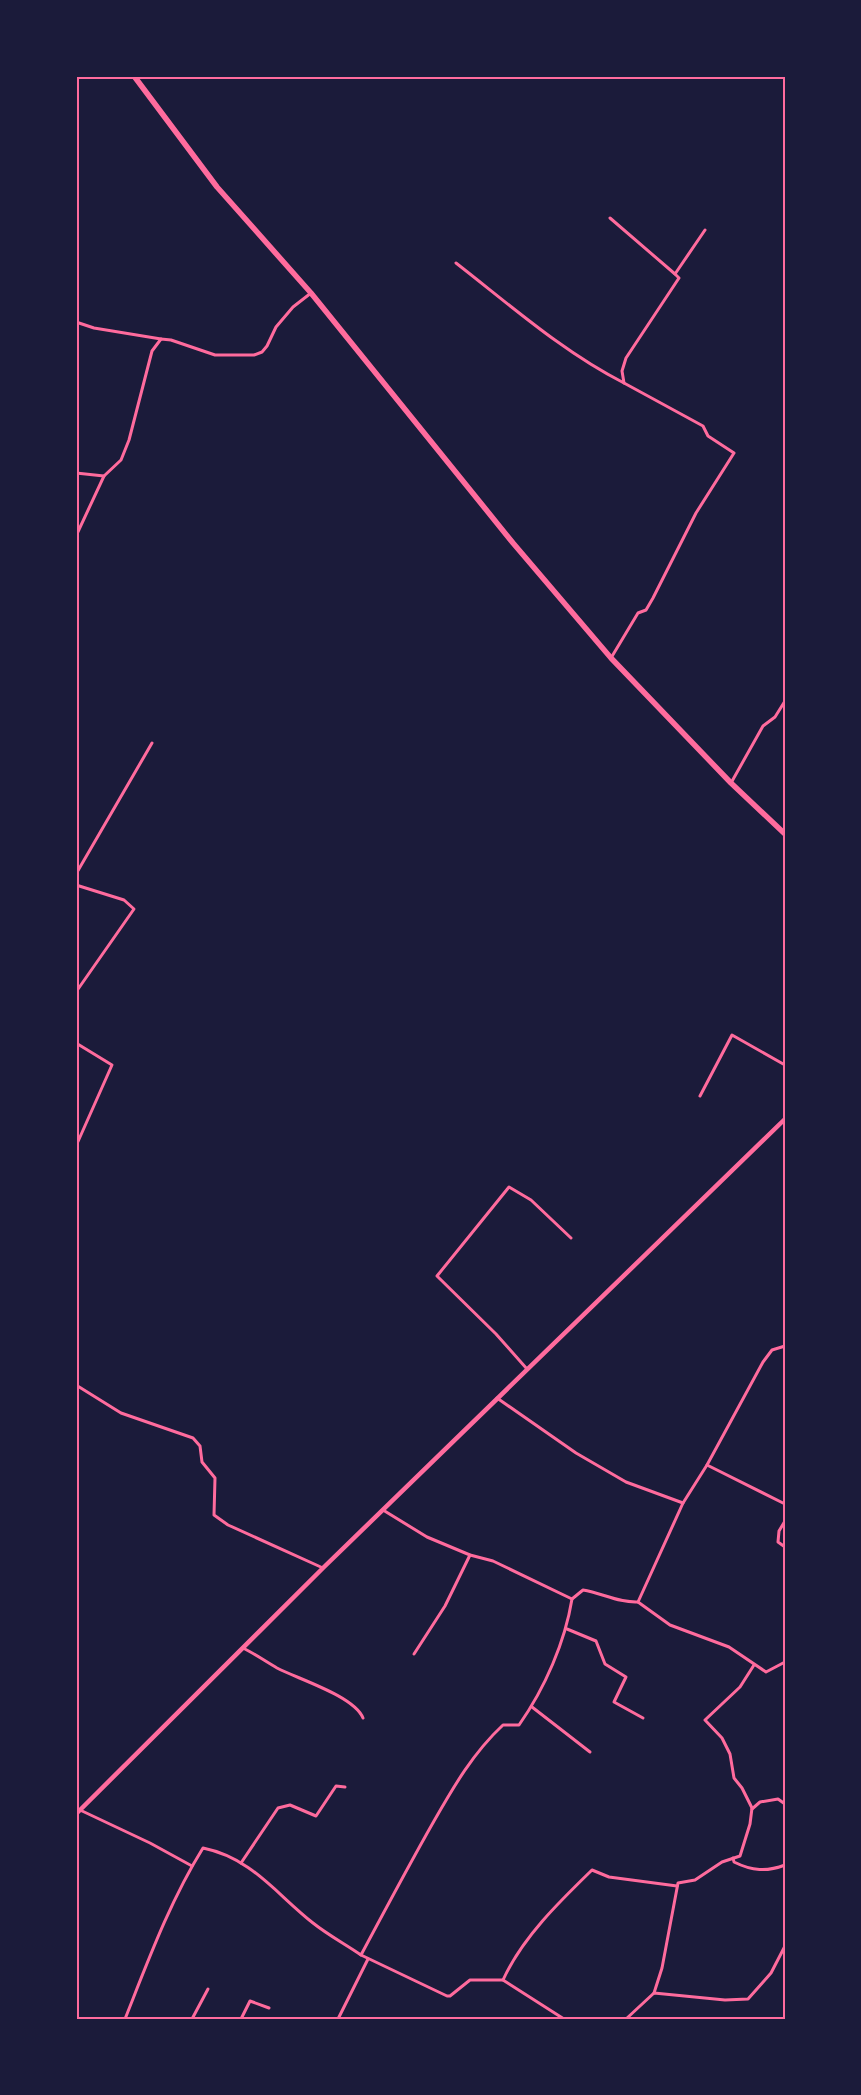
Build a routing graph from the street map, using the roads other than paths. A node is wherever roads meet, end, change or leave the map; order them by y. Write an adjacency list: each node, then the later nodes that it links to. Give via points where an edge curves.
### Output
1 (134, 76): 6 (main road, via 217,187)
2 (610, 218): 5 (street)
3 (705, 230): 5 (street)
4 (456, 263): 9 (street, via 554,338)
5 (675, 274): 9 (street, via 679,278 626,358 622,371)
6 (311, 293): 8 (street, via 293,306 276,327 267,346 254,355 215,354); 13 (main road, via 513,543)
7 (76, 322): 8 (street)
8 (161, 339): 11 (street, via 152,350 129,440 120,460)
9 (624, 383): 13 (street, via 703,426 708,436 734,452 696,513 646,610 638,613)
10 (76, 473): 11 (street)
11 (104, 476): 12 (street)
12 (76, 536)
13 (611, 658): 16 (main road)
14 (785, 701): 16 (street, via 776,717 763,726)
15 (152, 744): 18 (street)
16 (731, 783): 17 (main road)
17 (785, 834)
18 (76, 874)
19 (76, 885): 20 (street, via 124,900 134,909)
20 (76, 992)
21 (76, 1043): 25 (street, via 112,1065)
22 (785, 1065): 23 (street, via 732,1036)
23 (700, 1096)
24 (785, 1119): 28 (street)
25 (76, 1146)
26 (571, 1238): 28 (street, via 531,1200 510,1187 437,1276)
27 (785, 1346): 31 (street, via 772,1350 763,1362)
28 (527, 1369): 30 (street)
29 (76, 1384): 38 (street, via 121,1412 193,1438 200,1446 202,1462 215,1478 214,1515 228,1525)
30 (497, 1398): 32 (street, via 576,1453 626,1482); 34 (street)
31 (708, 1465): 32 (street); 33 (street)
32 (683, 1503): 40 (street)
33 (785, 1504)
34 (383, 1510): 37 (street, via 427,1537); 38 (street)
35 (785, 1521): 36 (street, via 779,1531 778,1542)
36 (785, 1547)
37 (470, 1555): 39 (street, via 493,1562); 43 (street, via 445,1606)
38 (323, 1568): 42 (street)
39 (572, 1599): 40 (street, via 583,1590 625,1602); 41 (street)
40 (638, 1602): 45 (street, via 670,1625 729,1647)
41 (567, 1629): 46 (street); 48 (street, via 596,1641 605,1664 626,1677 614,1702)
42 (243, 1647): 47 (street, via 277,1668 338,1697 360,1711); 53 (street)
43 (414, 1654)
44 (785, 1662): 45 (street, via 766,1672)
45 (754, 1665): 52 (street, via 740,1687 705,1720 722,1738 730,1754 734,1778)
46 (532, 1707): 49 (street); 60 (street, via 519,1724 503,1725 491,1736 462,1772)
47 (363, 1718)
48 (643, 1718)
49 (590, 1752)
50 (345, 1787): 55 (street, via 336,1786 316,1816 290,1805 278,1808)
51 (785, 1804): 52 (street, via 778,1798 760,1802)
52 (752, 1809): 54 (street, via 740,1856)
53 (78, 1812): 57 (street, via 150,1843)
54 (734, 1858): 56 (street, via 734,1862 744,1867 767,1871); 58 (street, via 695,1880 678,1883)
55 (242, 1863): 57 (street, via 202,1848); 60 (street, via 257,1872 313,1923)
56 (785, 1865)
57 (192, 1866): 66 (street)
58 (677, 1886): 62 (street, via 609,1877 592,1870 565,1896 513,1959); 64 (street, via 662,1968)
59 (785, 1946): 64 (street, via 771,1973 748,1998 725,2000)
60 (361, 1955): 61 (street)
61 (368, 1959): 62 (street, via 446,1996 470,1980); 69 (street)
62 (503, 1980): 70 (street)
63 (208, 1989): 67 (street)
64 (654, 1993): 71 (street)
65 (269, 2008): 68 (street, via 250,2001)
66 (125, 2019)
67 (192, 2019)
68 (241, 2019)
69 (338, 2019)
70 (564, 2019)
71 (626, 2019)

